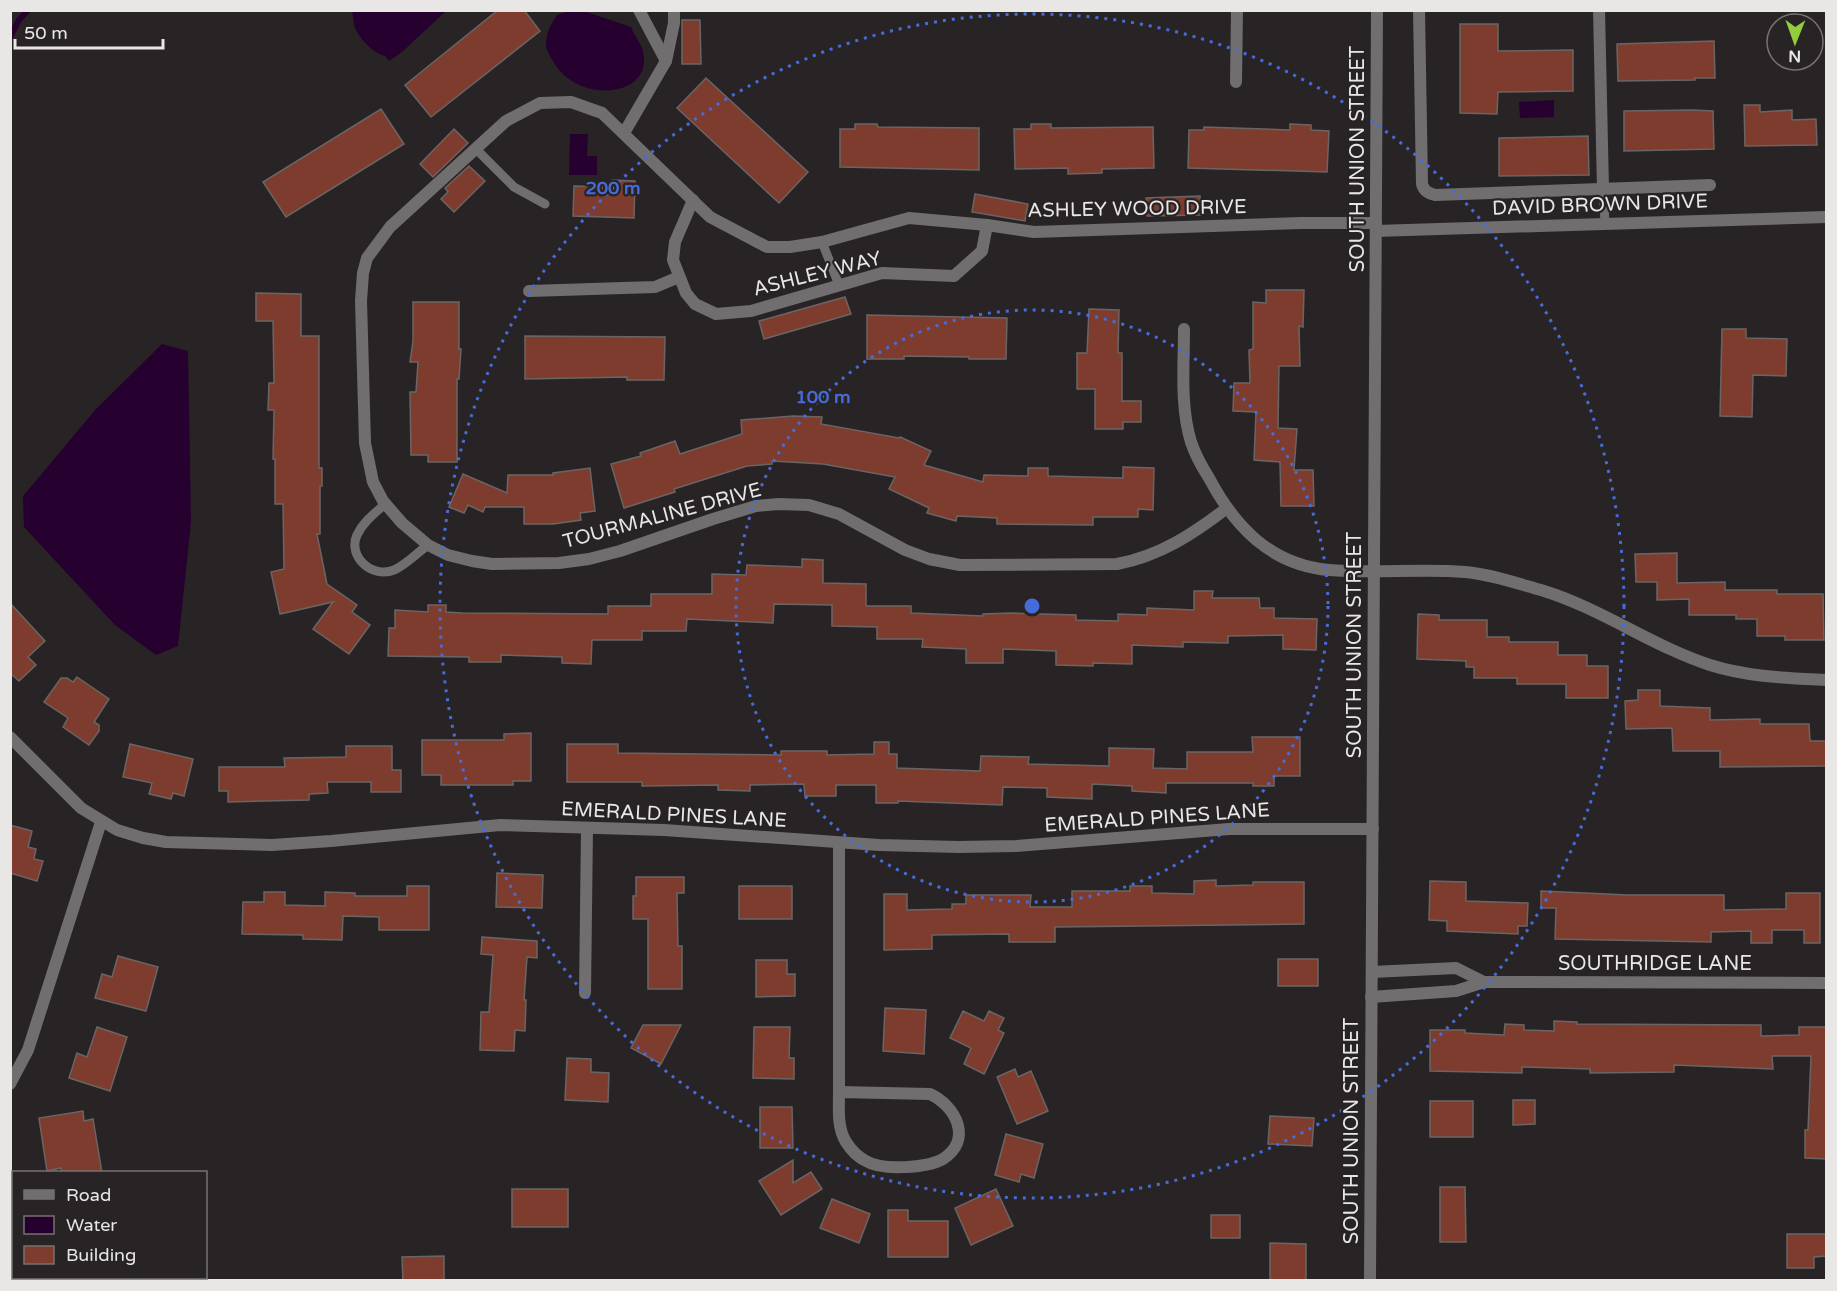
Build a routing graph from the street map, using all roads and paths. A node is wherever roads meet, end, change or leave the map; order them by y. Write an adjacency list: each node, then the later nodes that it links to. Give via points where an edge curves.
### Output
1 (639, 10): 7 (street)
2 (674, 10): 7 (street)
3 (1237, 10): 8 (street)
4 (1377, 10): 18 (street, SOUTH UNION STREET)
5 (1419, 10): 12 (street, via 1424,189 1435,195)
6 (1599, 10): 12 (street)
7 (666, 61): 9 (street)
8 (1236, 82)
9 (624, 133): 10 (street, ASHLEY WOOD DRIVE, via 602,113 571,102 540,103 506,121); 13 (street, ASHLEY WOOD DRIVE)
10 (477, 150): 14 (lane, via 514,187); 20 (street, ASHLEY WOOD DRIVE, via 390,227)
11 (1710, 185): 12 (street)
12 (1603, 189): 16 (lane)
13 (693, 200): 19 (street, ASHLEY WOOD DRIVE, via 711,217 767,247); 21 (street, ASHLEY WAY, via 675,242 673,260)
14 (545, 204)
15 (1827, 217): 16 (street, DAVID BROWN DRIVE)
16 (1605, 223): 18 (street, DAVID BROWN DRIVE)
17 (987, 225): 18 (street, ASHLEY WOOD DRIVE, via 1034,232 1289,223); 19 (street, ASHLEY WOOD DRIVE, via 909,218); 22 (street, ASHLEY WAY, via 982,251 954,276 882,273)
18 (1376, 227): 28 (street, SOUTH UNION STREET)
19 (822, 242): 22 (lane)
20 (368, 258): 25 (street, TOURMALINE DRIVE, via 361,301 365,443 373,482)
21 (679, 277): 22 (street, ASHLEY WAY, via 695,304 716,314 751,311); 23 (street, via 656,287)
22 (839, 285)
23 (529, 291)
24 (1184, 329): 26 (street, via 1185,405 1191,442)
25 (386, 504): 27 (street, TOURMALINE DRIVE); 27 (lane, via 367,521 354,542 365,565 375,572 392,571)
26 (1227, 508): 27 (street, TOURMALINE DRIVE, via 1162,551 1140,560 1093,566 960,565 929,559 839,514 809,505 778,504 756,506 609,554 559,563 492,564 447,555); 28 (street, via 1245,531 1282,557 1329,570)
27 (428, 545)
28 (1374, 570): 29 (street, via 1467,572 1511,582 1547,592 1710,665 1774,678); 33 (street, SOUTH UNION STREET)
29 (1827, 680)
30 (10, 737): 31 (street, EMERALD PINES LANE, via 67,795)
31 (101, 822): 32 (street, EMERALD PINES LANE, via 143,838 206,844 331,841 500,825); 40 (street, via 28,1050)
32 (587, 828): 34 (street, EMERALD PINES LANE); 38 (street)
33 (1373, 829): 34 (street, EMERALD PINES LANE, via 1229,829 1016,846); 35 (street, SOUTH UNION STREET)
34 (839, 843): 41 (street)
35 (1372, 972): 36 (street, SOUTHRIDGE LANE, via 1455,968); 39 (street, SOUTH UNION STREET)
36 (1484, 982): 37 (street, SOUTHRIDGE LANE); 39 (street, SOUTHRIDGE LANE, via 1456,991)
37 (1827, 983)
38 (585, 993)
39 (1371, 997): 42 (street, SOUTH UNION STREET)
40 (10, 1084)
41 (839, 1092): 41 (street, via 845,1140 867,1162 894,1167 924,1165 945,1157 954,1148 956,1118 950,1108 930,1094)
42 (1370, 1281)

